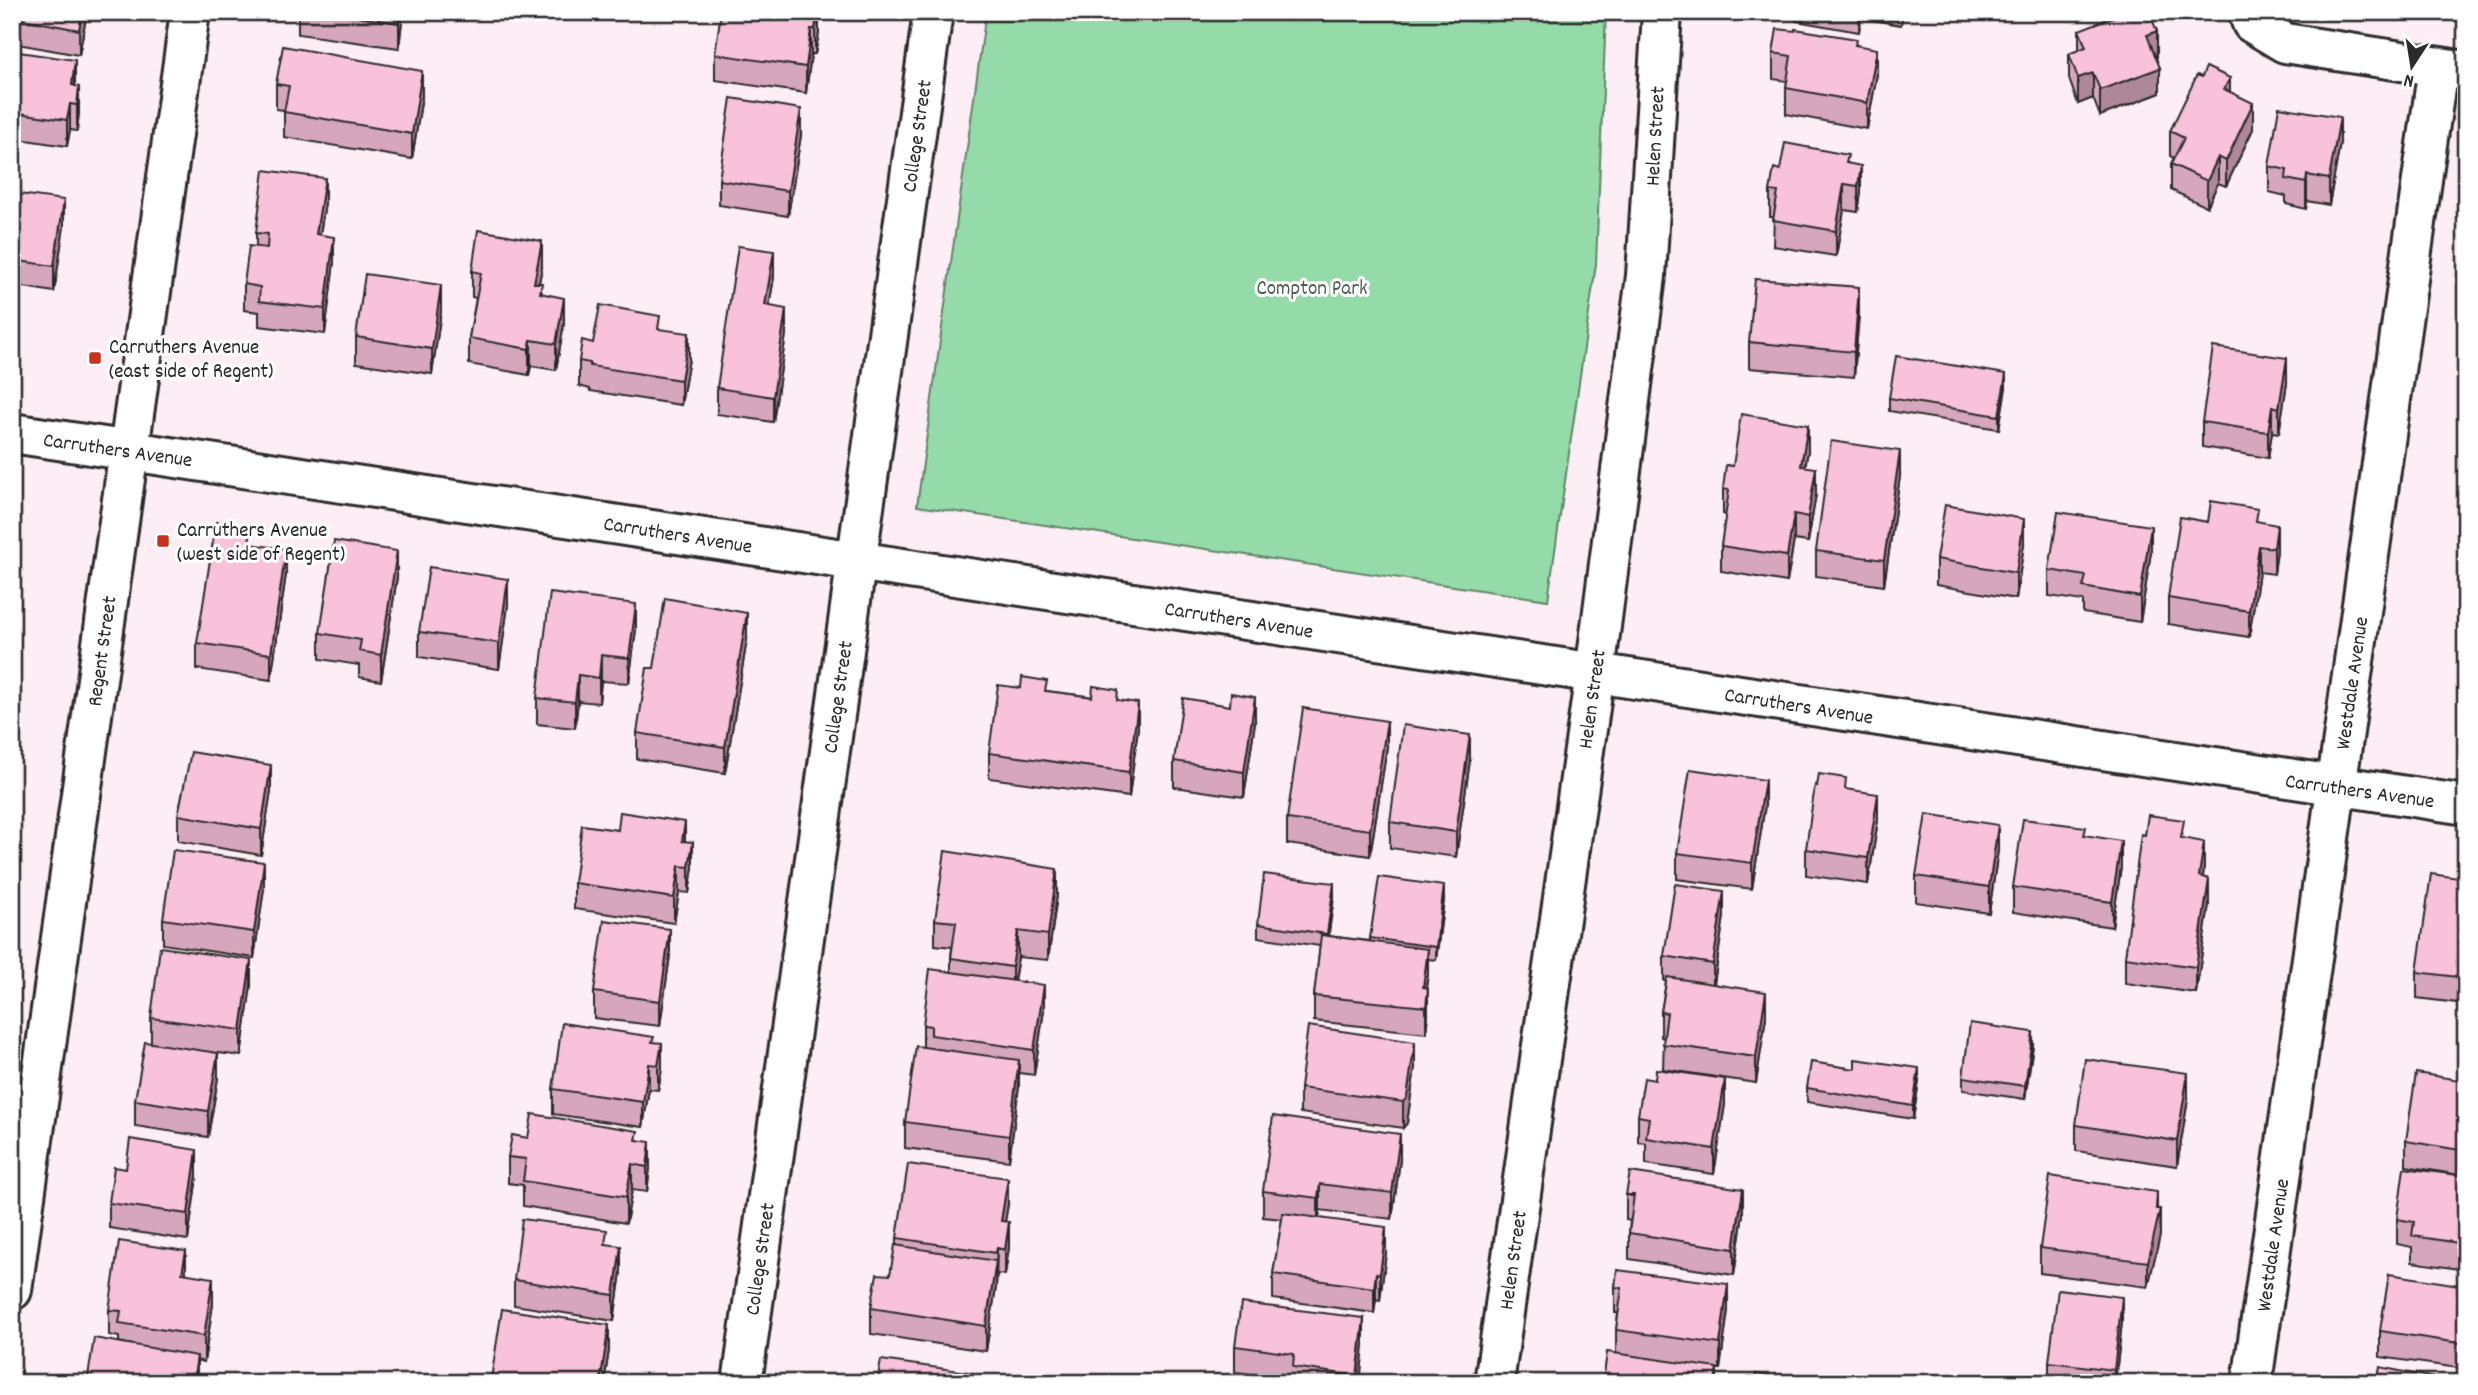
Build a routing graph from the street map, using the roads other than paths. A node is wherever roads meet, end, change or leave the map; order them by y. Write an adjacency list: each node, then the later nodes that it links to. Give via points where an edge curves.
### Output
1 (190, 12): 7 (street, Regent Street)
2 (933, 12): 8 (street, College Street)
3 (1661, 12): 9 (street, Helen Street, via 1646,276)
4 (2248, 12): 5 (street, via 2252,23 2285,43)
5 (2452, 69): 10 (street, Westdale Avenue)
6 (12, 433): 7 (street, Carruthers Avenue)
7 (129, 452): 8 (street, Carruthers Avenue); 12 (street, Regent Street)
8 (856, 561): 9 (street, Carruthers Avenue); 13 (street, College Street)
9 (1595, 673): 10 (street, Carruthers Avenue); 14 (street, Helen Street)
10 (2336, 787): 11 (street, Carruthers Avenue); 15 (street, Westdale Avenue)
11 (2466, 805)
12 (13, 1277)
13 (742, 1383)
14 (1494, 1383)
15 (2252, 1383)

